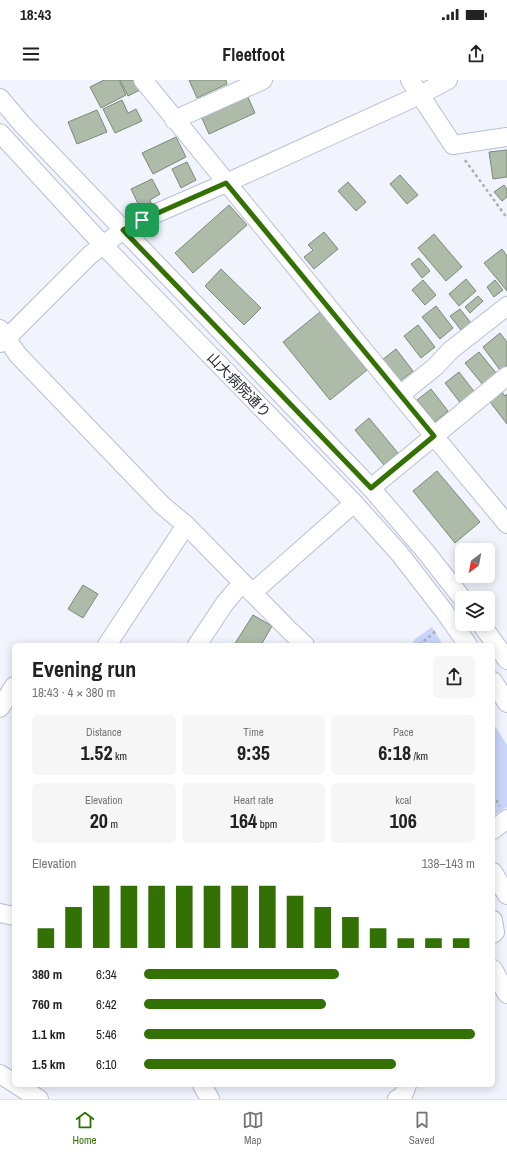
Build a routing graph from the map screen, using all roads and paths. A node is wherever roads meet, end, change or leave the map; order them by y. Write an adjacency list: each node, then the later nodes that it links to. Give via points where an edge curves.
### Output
1 (143, 80): 6 (street)
2 (263, 80): 6 (street)
3 (448, 80): 4 (street)
4 (415, 87): 9 (street); 10 (street)
5 (0, 98): 12 (street, 山大病院通り)
6 (174, 120): 10 (street)
7 (0, 133): 13 (street, 山大病院通り)
8 (507, 137): 9 (street)
9 (453, 145): 11 (path)
10 (226, 183): 12 (street); 17 (street)
11 (507, 218)
12 (123, 230): 13 (street); 19 (street, 山大病院通り)
13 (103, 245): 15 (street); 20 (street, 山大病院通り)
14 (507, 306): 17 (street)
15 (2, 337): 22 (street, via 162,505)
16 (507, 376): 18 (street)
17 (400, 395): 18 (street)
18 (434, 436): 19 (street); 21 (street)
19 (371, 488): 24 (street, 山大病院通り)
20 (354, 503): 23 (street); 31 (street, 山大病院通り, via 399,554)
21 (507, 524)
22 (186, 525): 23 (street); 27 (street)
23 (247, 588): 28 (street, via 225,603); 29 (street)
24 (456, 591)
25 (438, 630): 30 (path)
26 (486, 631): 32 (street)
27 (108, 643)
28 (197, 643)
29 (303, 643)
30 (422, 643)
31 (467, 643)
32 (495, 643)
33 (495, 643): 34 (street)
34 (507, 660)
35 (495, 684): 37 (street)
36 (12, 689): 38 (street)
37 (507, 703)
38 (0, 708)
39 (507, 819): 40 (street)
40 (495, 828)
41 (495, 875): 42 (street)
42 (507, 895)
43 (0, 913): 44 (street)
44 (12, 916)
45 (495, 973): 46 (street)
46 (507, 994)
47 (0, 1074): 48 (street)
48 (12, 1082)
49 (20, 1087): 52 (street)
50 (203, 1087): 53 (street)
51 (407, 1087): 54 (street, via 403,1096)
52 (39, 1099)
53 (210, 1099)
54 (397, 1099)

